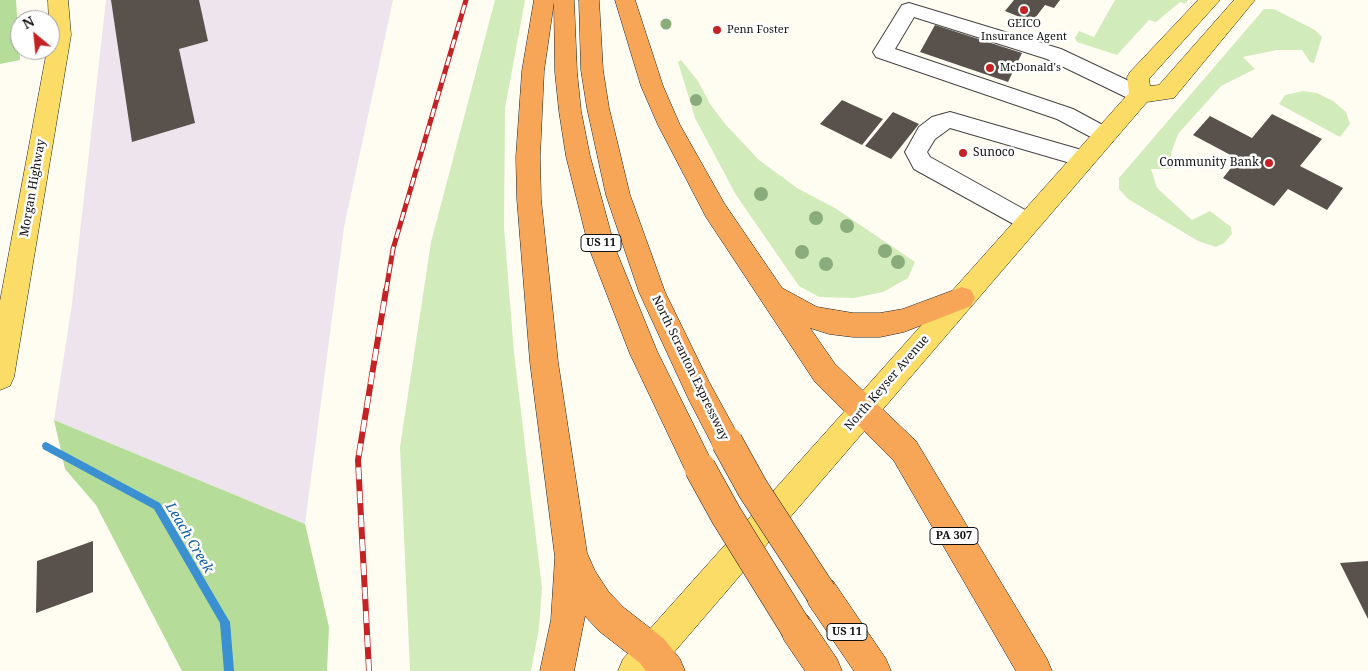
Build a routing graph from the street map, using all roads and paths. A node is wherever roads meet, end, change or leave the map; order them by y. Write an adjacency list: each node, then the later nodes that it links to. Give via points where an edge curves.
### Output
1 (58, 0): 14 (main road, Morgan Highway, via 60,35)
2 (544, 0): 16 (highway, via 530,113 530,200 544,362)
3 (564, 0): 19 (highway, US 11, bridge, via 570,111 602,248 644,354 700,468 726,515)
4 (589, 0): 20 (highway, North Scranton Expressway / US 11, bridge, via 598,108 621,204 656,300 726,442)
5 (625, 0): 12 (highway, via 640,54 669,125 715,210)
6 (1210, 0): 8 (main road, via 1138,77)
7 (1244, 0): 8 (main road, via 1166,92)
8 (1140, 95): 9 (main road, North Keyser Avenue); 9 (lane, via 1054,54 909,8 883,52 1065,114)
9 (1104, 136): 10 (main road, North Keyser Avenue)
10 (1084, 159): 11 (main road, North Keyser Avenue); 11 (lane, via 950,120 927,133 916,152 922,163)
11 (1028, 223): 13 (main road, North Keyser Avenue)
12 (771, 294): 13 (highway, via 809,316 853,325 880,325 904,320); 15 (highway, via 825,373)
13 (962, 298): 15 (main road, North Keyser Avenue)
14 (0, 376)
15 (864, 410): 17 (main road, North Keyser Avenue); 21 (highway, PA 307, via 905,451)
16 (571, 557): 17 (highway, via 596,603); 18 (highway, via 568,620)
17 (652, 664)
18 (557, 671)
19 (825, 671)
20 (874, 671)
21 (1035, 671)

